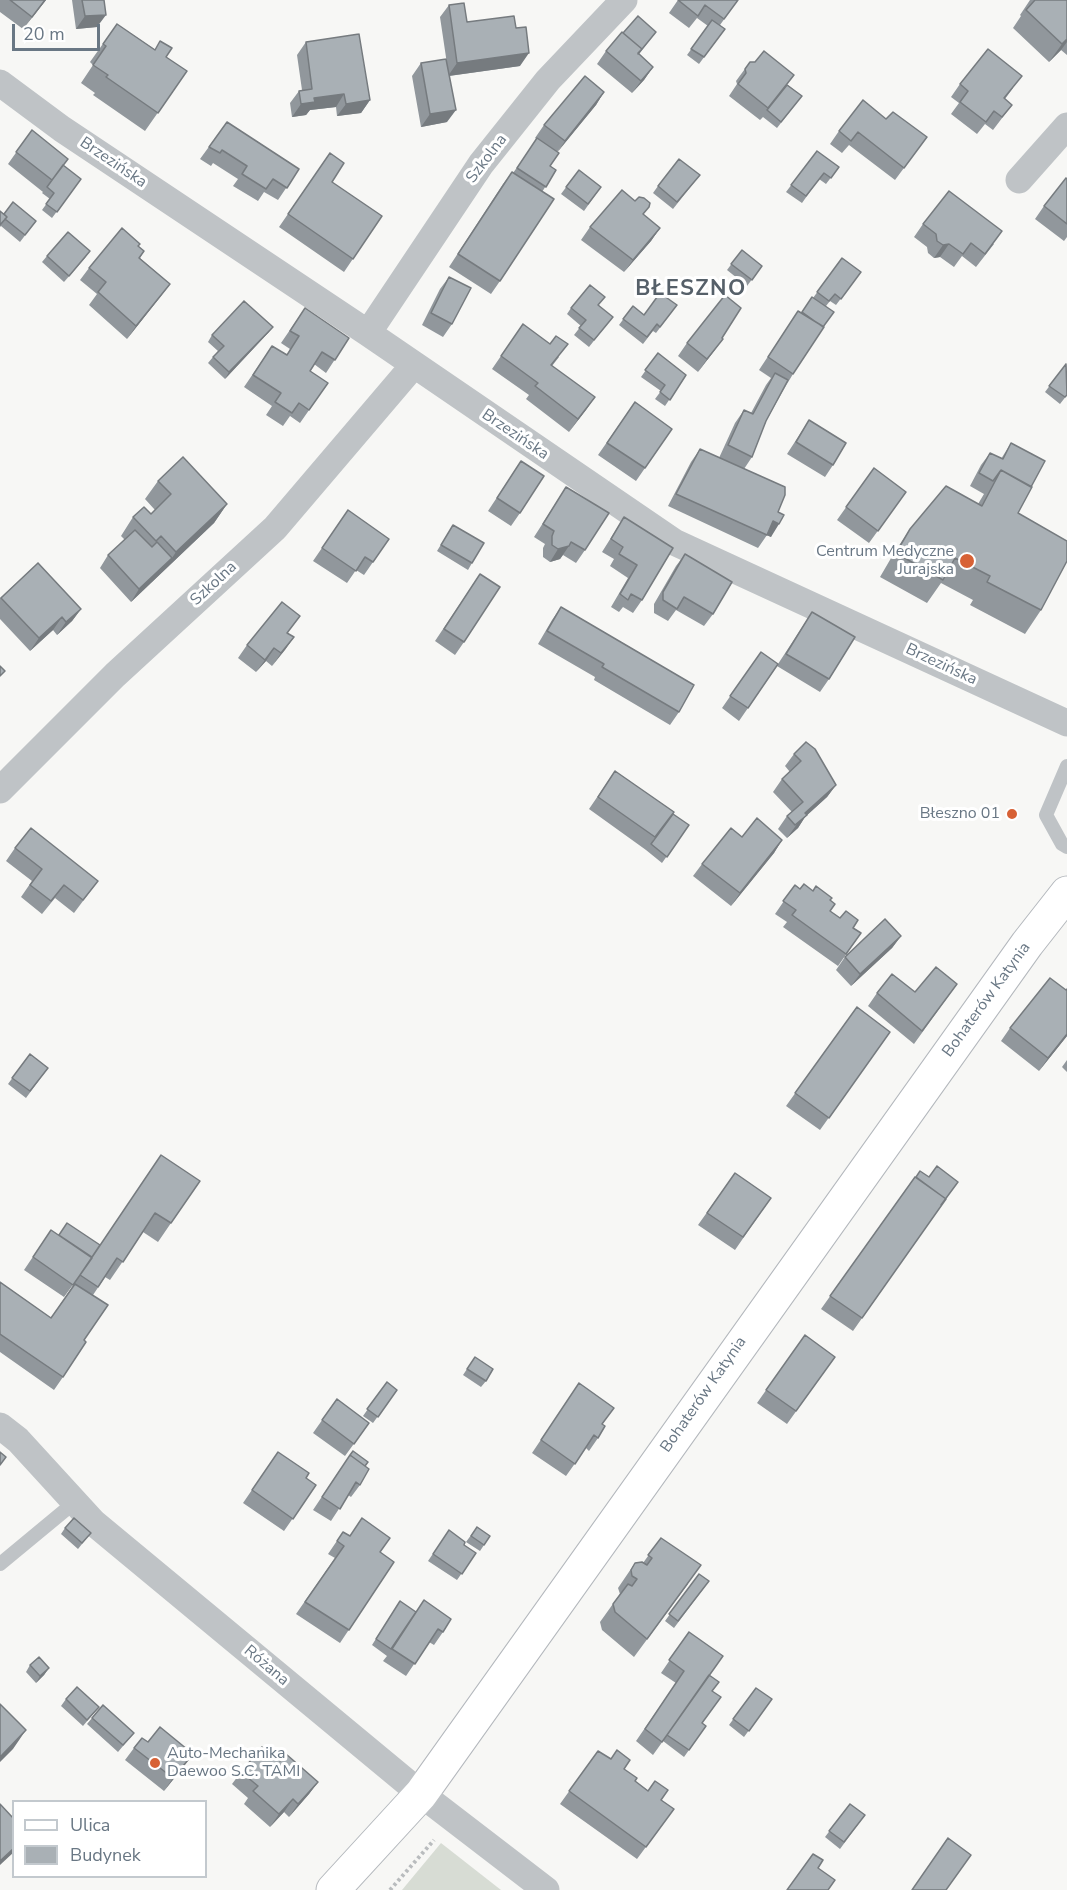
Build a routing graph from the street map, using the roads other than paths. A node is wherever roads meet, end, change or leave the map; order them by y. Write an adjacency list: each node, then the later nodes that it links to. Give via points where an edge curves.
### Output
1 (624, 0): 5 (street, Szkolna, via 548,80 481,164)
2 (0, 83): 5 (street, Brzezińska, via 62,129)
3 (1067, 126): 4 (street)
4 (1019, 180)
5 (368, 333): 6 (street, Brzezińska)
6 (413, 366): 7 (street, Brzezińska, via 674,542); 9 (street, Szkolna, via 275,528 115,675)
7 (1067, 723)
8 (1067, 766): 10 (lane, via 1046,814)
9 (0, 790)
10 (1067, 847)
11 (1062, 909): 15 (street, Bohaterów Katynia, via 707,1390)
12 (0, 1426): 13 (street, Różana)
13 (75, 1502): 14 (lane); 15 (street, Różana, via 94,1523)
14 (0, 1564)
15 (421, 1794): 16 (street, Bohaterów Katynia); 17 (street, Różana)
16 (333, 1890)
17 (546, 1890)

